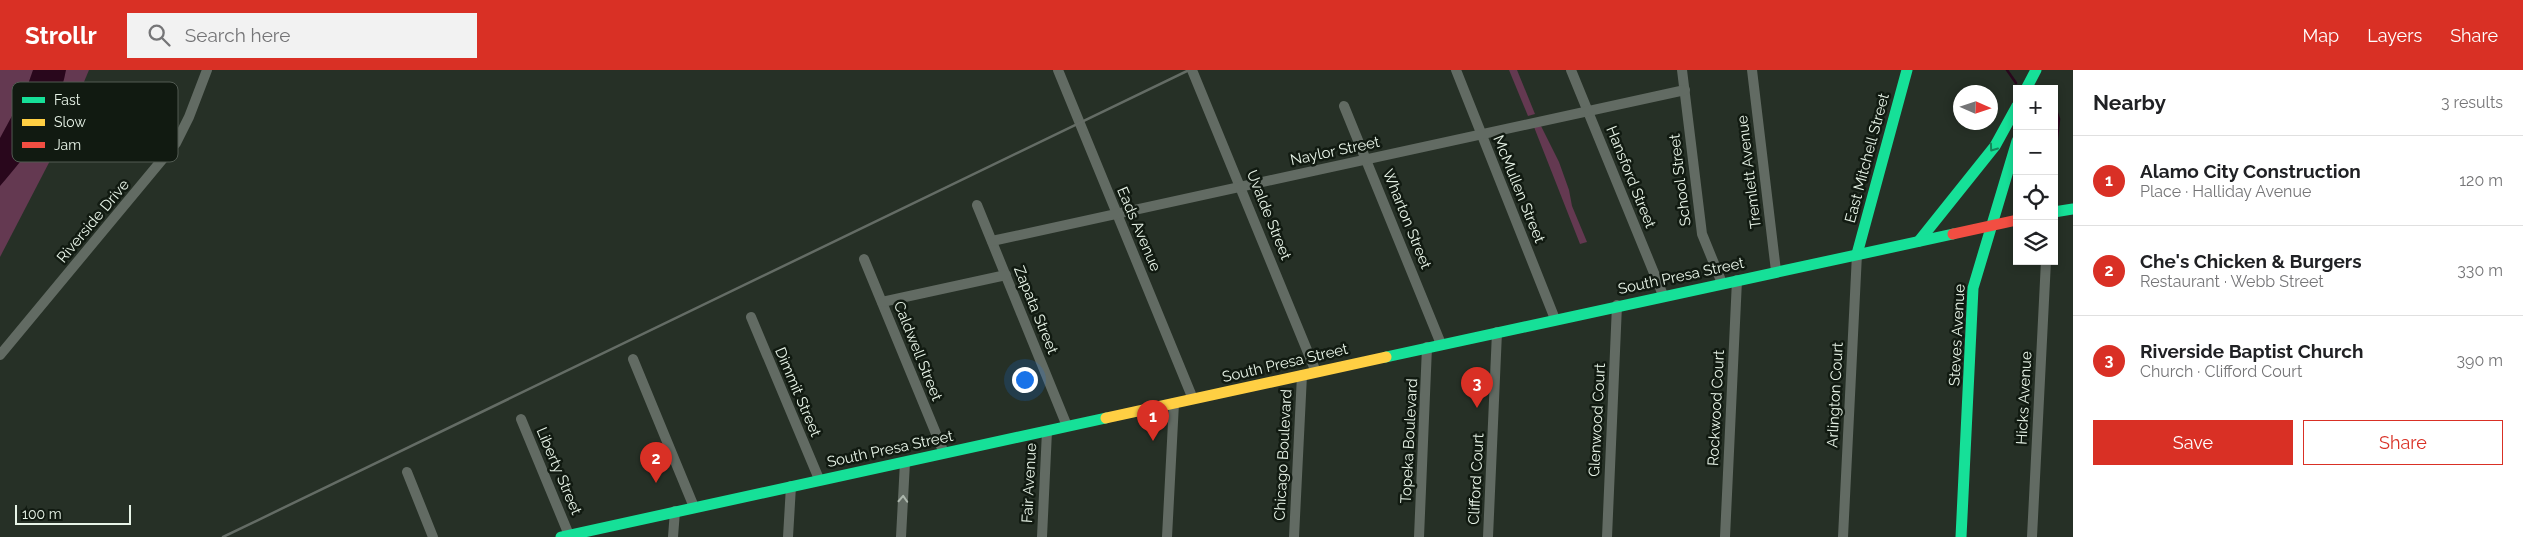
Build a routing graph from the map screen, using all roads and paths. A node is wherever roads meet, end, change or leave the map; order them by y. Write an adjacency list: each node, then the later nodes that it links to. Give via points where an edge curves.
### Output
1 (207, 70): 17 (street, Riverside Drive)
2 (1058, 70): 25 (street, Eads Avenue)
3 (1192, 70): 21 (street, Uvalde Street)
4 (1456, 70): 16 (street, McMullen Street)
5 (1570, 70): 14 (street, Hansford Street)
6 (1682, 70): 12 (street, School Street)
7 (1752, 70): 33 (street, Tremlett Avenue)
8 (1907, 70): 30 (main road, East Mitchell Street)
9 (2037, 70): 10 (main road); 11 (main road)
10 (2028, 85)
11 (2033, 85)
12 (1684, 90): 14 (street, Naylor Street); 36 (street, School Street, via 1702,234)
13 (1344, 106): 19 (street, Wharton Street)
14 (1587, 111): 16 (street, Naylor Street); 37 (street, Hansford Street)
15 (2013, 113): 29 (main road, one-way to 29, via 1995,146)
16 (1481, 134): 19 (street, Naylor Street); 41 (street, McMullen Street)
17 (178, 139)
18 (2013, 154): 27 (main road, Steves Avenue)
19 (1366, 159): 21 (street, Naylor Street); 43 (street, Wharton Street)
20 (160, 162): 45 (street, Riverside Drive)
21 (1241, 186): 25 (street, Naylor Street); 47 (street, Uvalde Street)
22 (977, 205): 28 (street, Zapata Street)
23 (2073, 209): 24 (main road)
24 (2058, 211)
25 (1117, 214): 28 (street, Naylor Street); 49 (street, Eads Avenue)
26 (2013, 221): 27 (main road, South Presa Street)
27 (1992, 225): 29 (main road, South Presa Street); 74 (main road, Steves Avenue, via 1974,288)
28 (992, 241): 34 (street, Zapata Street)
29 (1918, 241): 30 (main road, South Presa Street)
30 (1858, 254): 33 (main road, South Presa Street); 73 (street, Arlington Court)
31 (864, 259): 38 (street, Caldwell Street)
32 (2046, 265): 75 (street, Hicks Avenue)
33 (1776, 271): 35 (main road, South Presa Street)
34 (1006, 275): 38 (street); 52 (street, Zapata Street)
35 (1737, 280): 36 (main road, South Presa Street); 72 (street, Rockwood Court)
36 (1722, 283): 37 (main road, South Presa Street)
37 (1663, 296): 39 (main road, South Presa Street)
38 (882, 302): 54 (street, Caldwell Street)
39 (1618, 305): 41 (main road, South Presa Street); 71 (street, Glenwood Court)
40 (750, 317): 57 (street, Dimmit Street)
41 (1555, 319): 42 (main road, South Presa Street)
42 (1497, 332): 43 (main road, South Presa Street); 70 (street, Clifford Court)
43 (1441, 344): 44 (main road, South Presa Street)
44 (1427, 347): 47 (main road, South Presa Street); 69 (street, Topeka Boulevard)
45 (0, 355)
46 (633, 359): 59 (street)
47 (1316, 372): 48 (main road, South Presa Street)
48 (1302, 375): 49 (main road, South Presa Street); 68 (street, Chicago Boulevard)
49 (1193, 399): 50 (main road, South Presa Street)
50 (1174, 403): 52 (main road, South Presa Street); 67 (street)
51 (521, 419): 61 (street, Liberty Street)
52 (1067, 426): 53 (main road, South Presa Street)
53 (1047, 430): 54 (main road, South Presa Street); 66 (street, Fair Avenue)
54 (944, 453): 55 (main road, South Presa Street)
55 (905, 462): 57 (main road, South Presa Street); 65 (street, one-way to 55)
56 (407, 472): 62 (street)
57 (818, 480): 58 (main road, South Presa Street)
58 (791, 486): 59 (main road, South Presa Street); 64 (street)
59 (694, 507): 60 (main road, South Presa Street)
60 (675, 511): 61 (main road, South Presa Street); 63 (street)
61 (565, 536)
62 (434, 537)
63 (674, 537)
64 (788, 537)
65 (902, 537)
66 (1042, 537)
67 (1167, 537)
68 (1294, 537)
69 (1419, 537)
70 (1488, 537)
71 (1607, 537)
72 (1725, 537)
73 (1843, 537)
74 (1961, 537)
75 (2032, 537)

